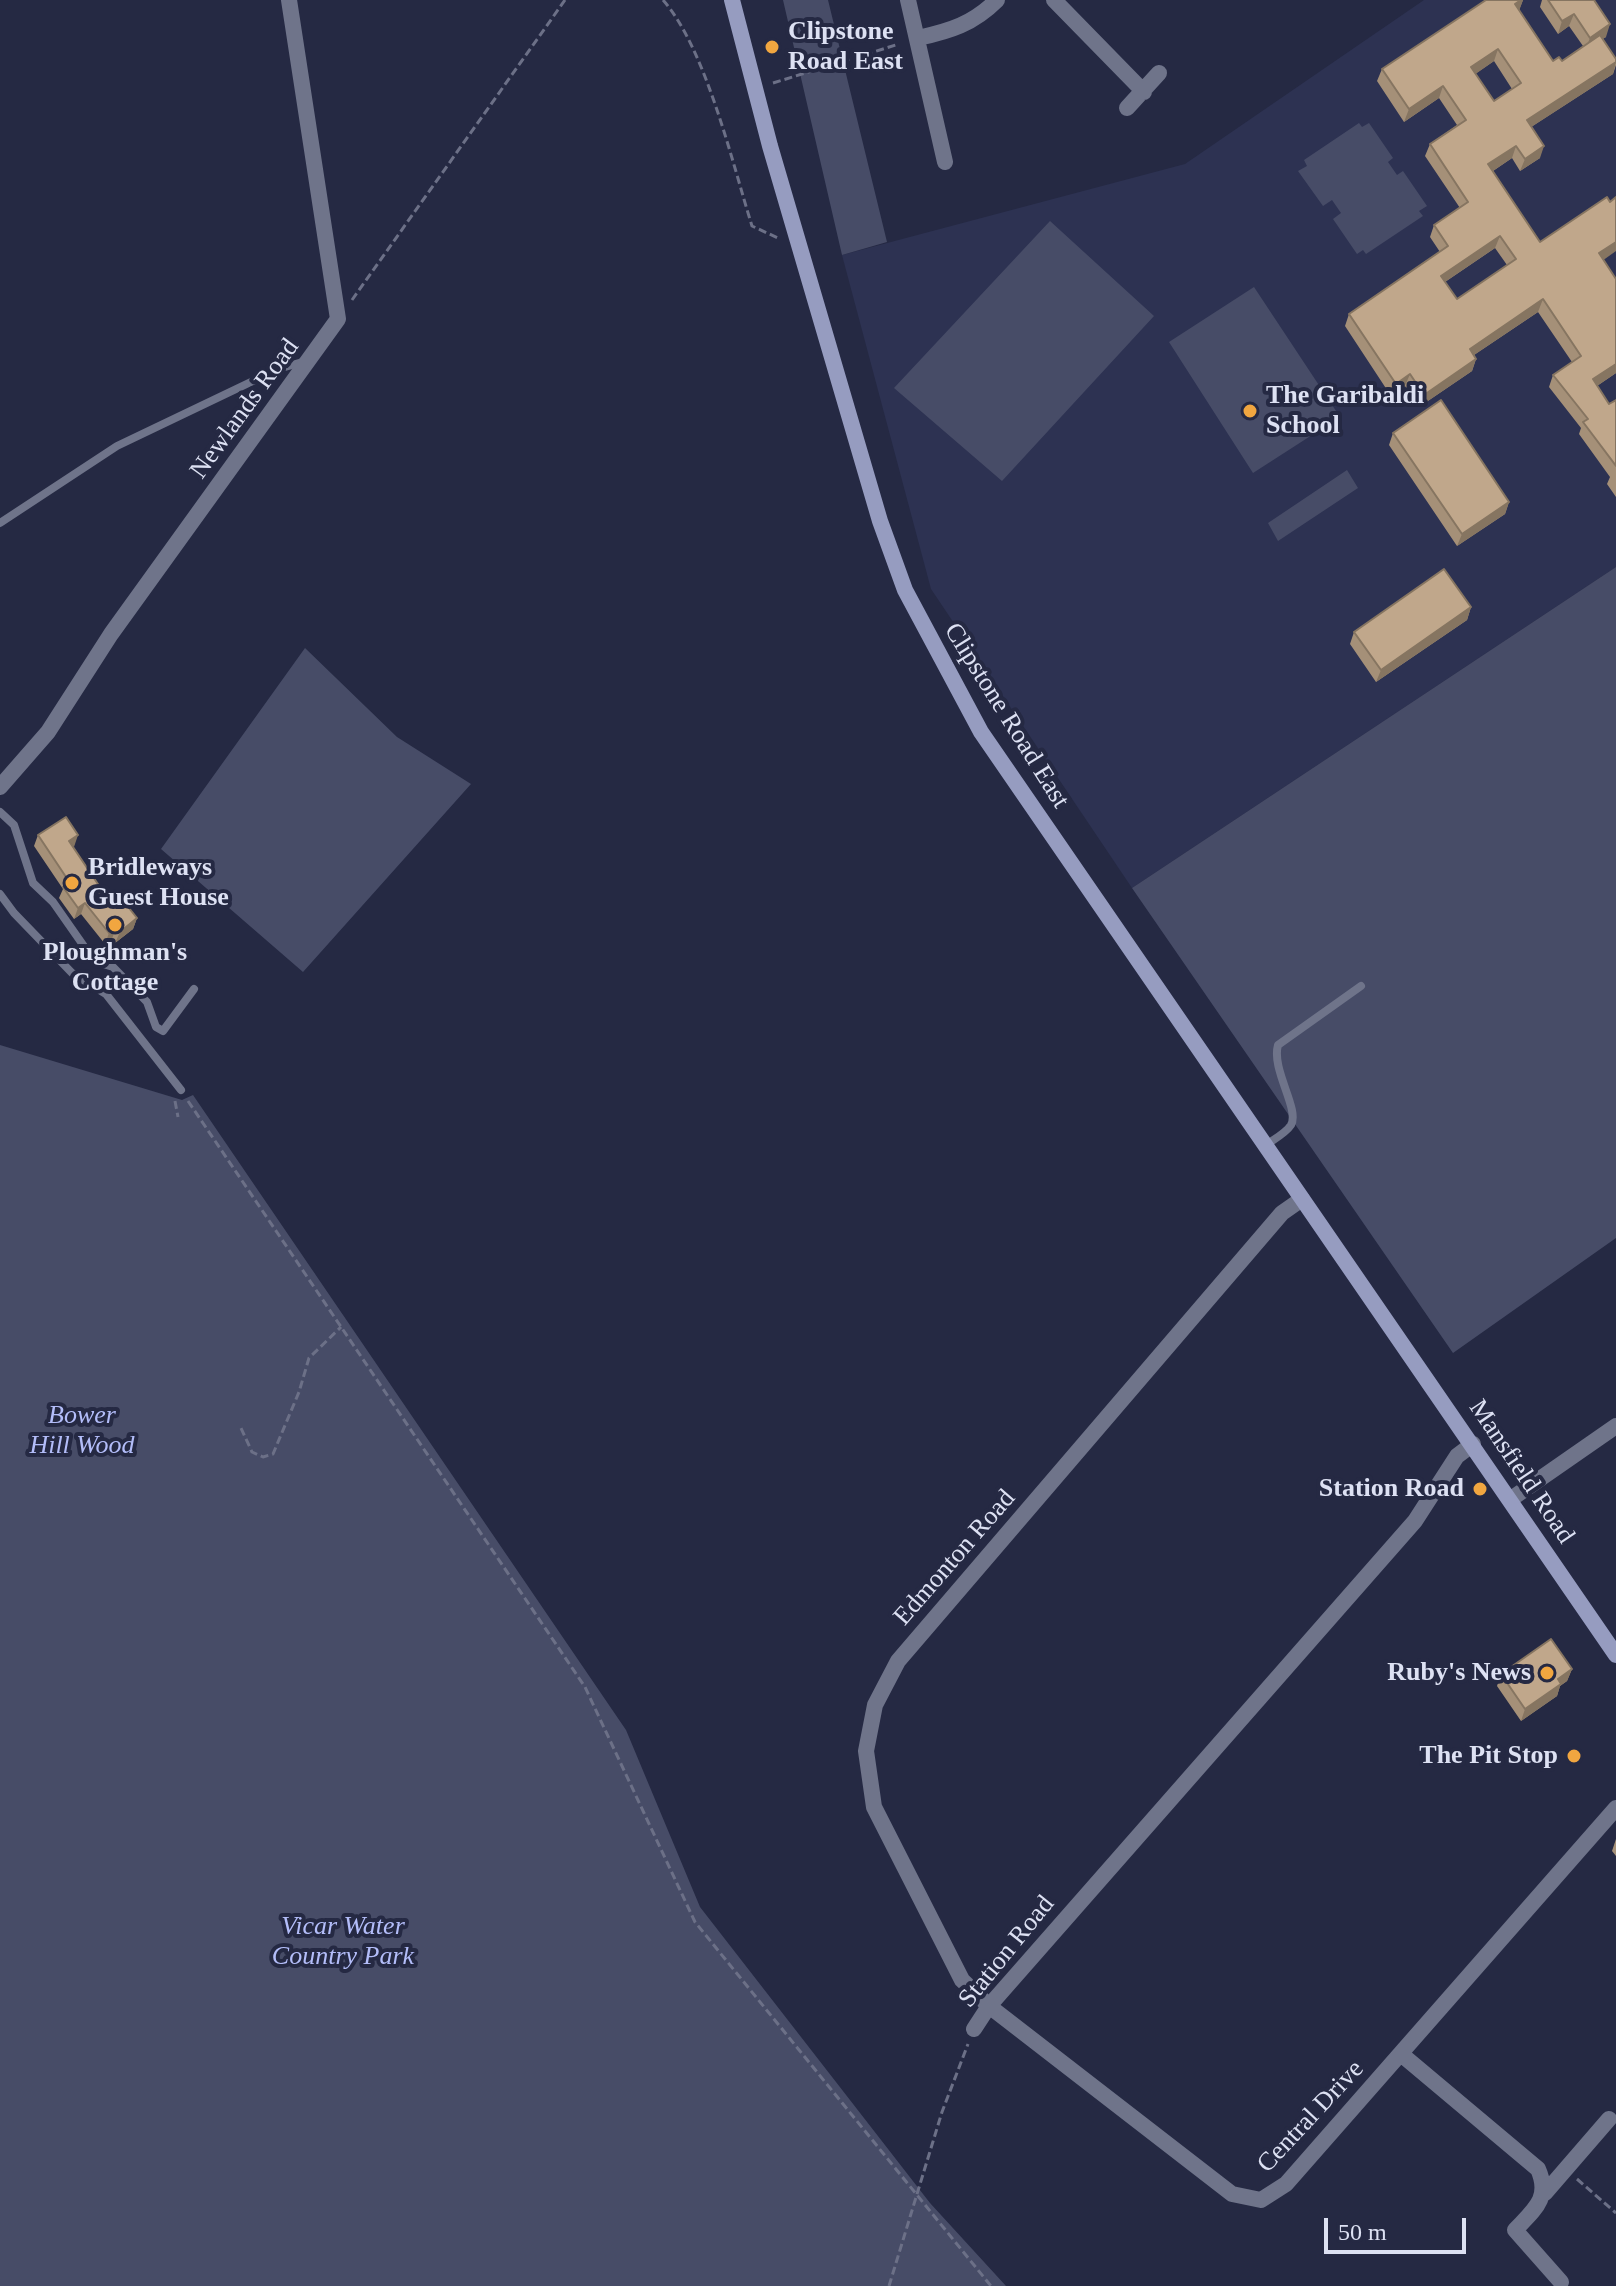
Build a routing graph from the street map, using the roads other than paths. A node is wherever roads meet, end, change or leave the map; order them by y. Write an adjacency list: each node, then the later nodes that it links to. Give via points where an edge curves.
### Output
1 (289, 0): 11 (street, Newlands Road, via 338,319)
2 (908, 0): 6 (street)
3 (997, 0): 6 (street, via 972,22)
4 (1054, 0): 8 (street)
5 (732, 5): 19 (main road, Clipstone Road East, via 880,521 905,590 981,732)
6 (918, 38): 10 (street)
7 (1159, 73): 8 (street)
8 (1144, 92): 9 (street)
9 (1127, 108)
10 (945, 162)
11 (310, 360): 12 (lane, via 278,369 117,446); 13 (street, Newlands Road, via 111,634 48,732)
12 (0, 523)
13 (0, 787)
14 (0, 812): 17 (lane, via 14,825 33,883 88,952 113,967 147,1002 156,1027 163,1031)
15 (0, 894): 18 (lane, via 72,973 106,994)
16 (1361, 986): 19 (lane, via 1278,1045 1278,1073 1293,1118 1291,1126)
17 (194, 989)
18 (181, 1090)
19 (1266, 1145): 20 (main road, Clipstone Road East)
20 (1302, 1199): 21 (main road, Clipstone Road East); 27 (street, Edmonton Road, via 1282,1213 898,1661 875,1705 866,1751 874,1807 962,1980)
21 (1386, 1316): 23 (main road, Mansfield Road)
22 (1616, 1426): 24 (street)
23 (1473, 1444): 24 (main road, Mansfield Road); 27 (street, Station Road, via 1457,1456 1415,1521)
24 (1511, 1499): 25 (main road, Mansfield Road)
25 (1616, 1655)
26 (1616, 1808): 29 (street, Central Drive)
27 (989, 2006): 28 (street, Station Road); 29 (street, Central Drive, via 1246,2200 1261,2200 1286,2184)
28 (974, 2029)
29 (1401, 2054): 31 (street, via 1538,2169)
30 (1609, 2119): 31 (street)
31 (1545, 2193): 33 (street)
32 (1501, 2218): 33 (street)
33 (1515, 2230): 34 (street)
34 (1562, 2284)

